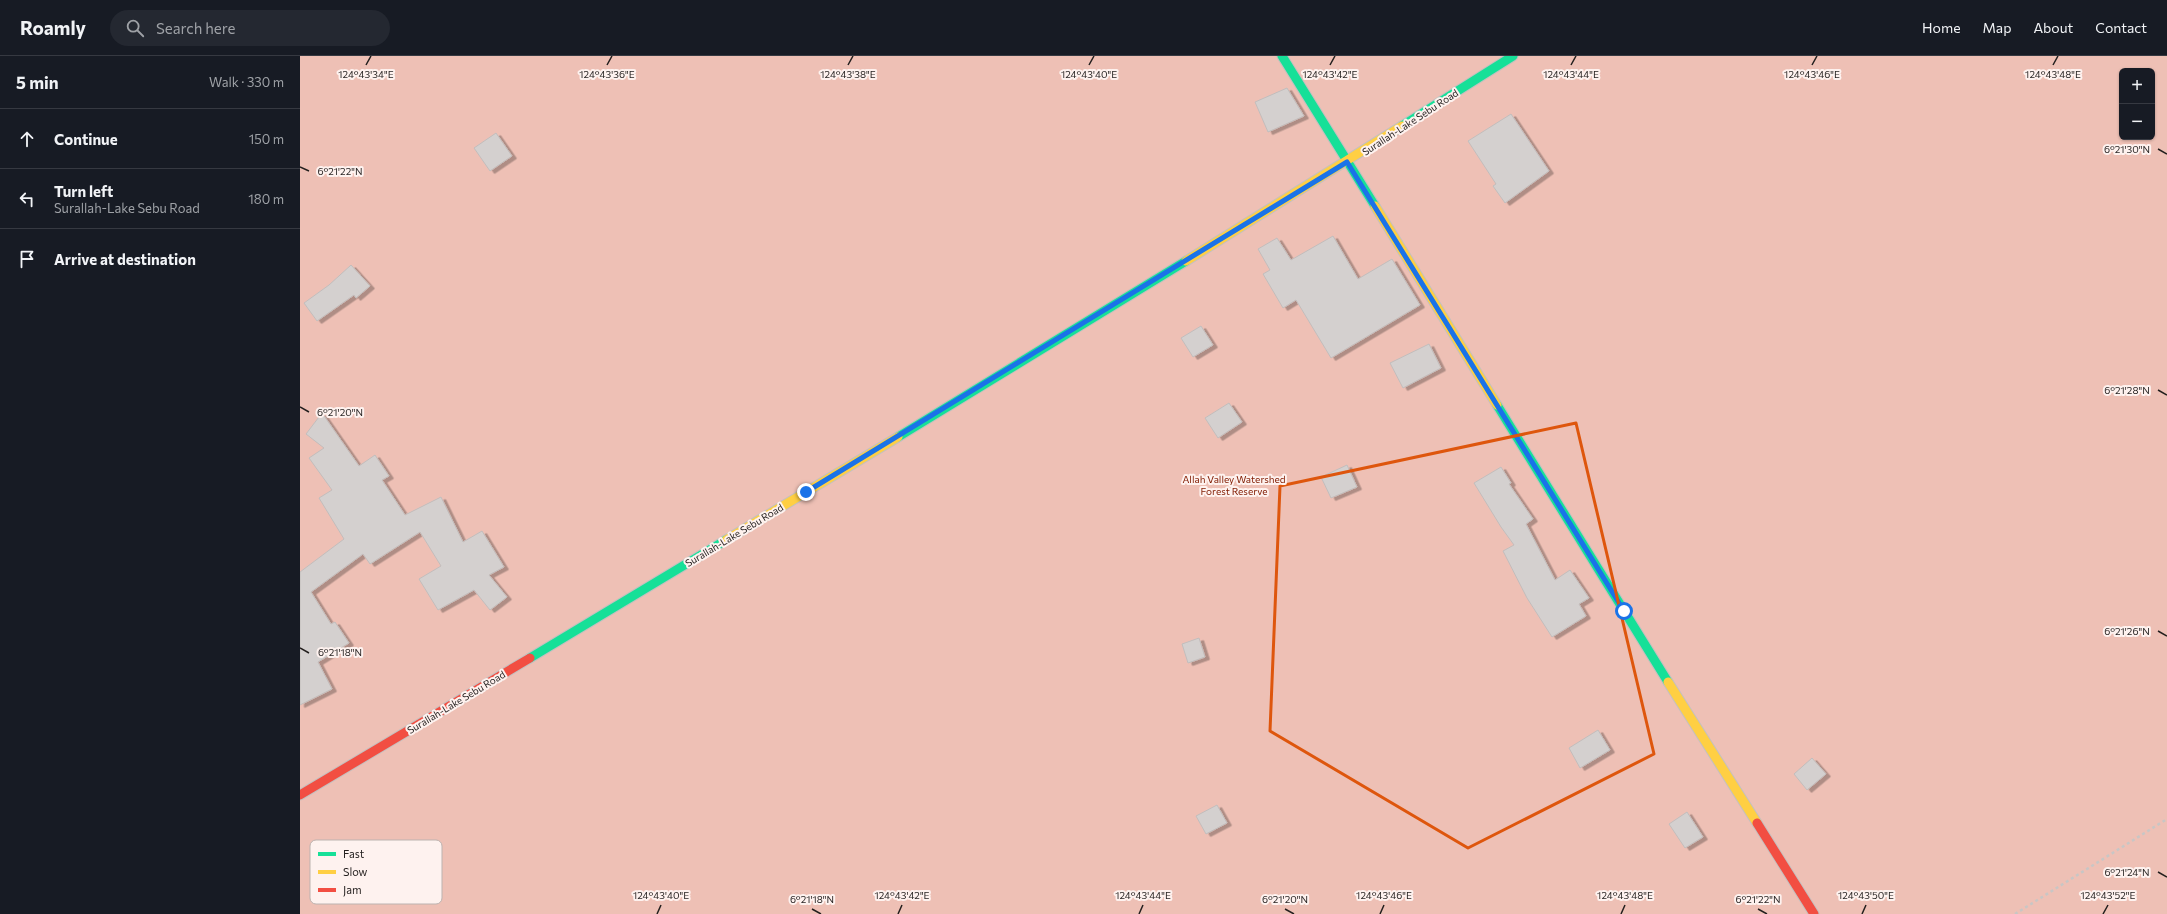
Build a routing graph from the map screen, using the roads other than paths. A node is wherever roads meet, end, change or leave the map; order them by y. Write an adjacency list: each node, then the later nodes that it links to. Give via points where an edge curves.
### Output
1 (1282, 56): 3 (main road)
2 (1513, 56): 3 (main road, Surallah-Lake Sebu Road)
3 (1347, 162): 4 (main road, Surallah-Lake Sebu Road, via 820,484); 5 (main road)
4 (300, 795)
5 (1814, 914)

